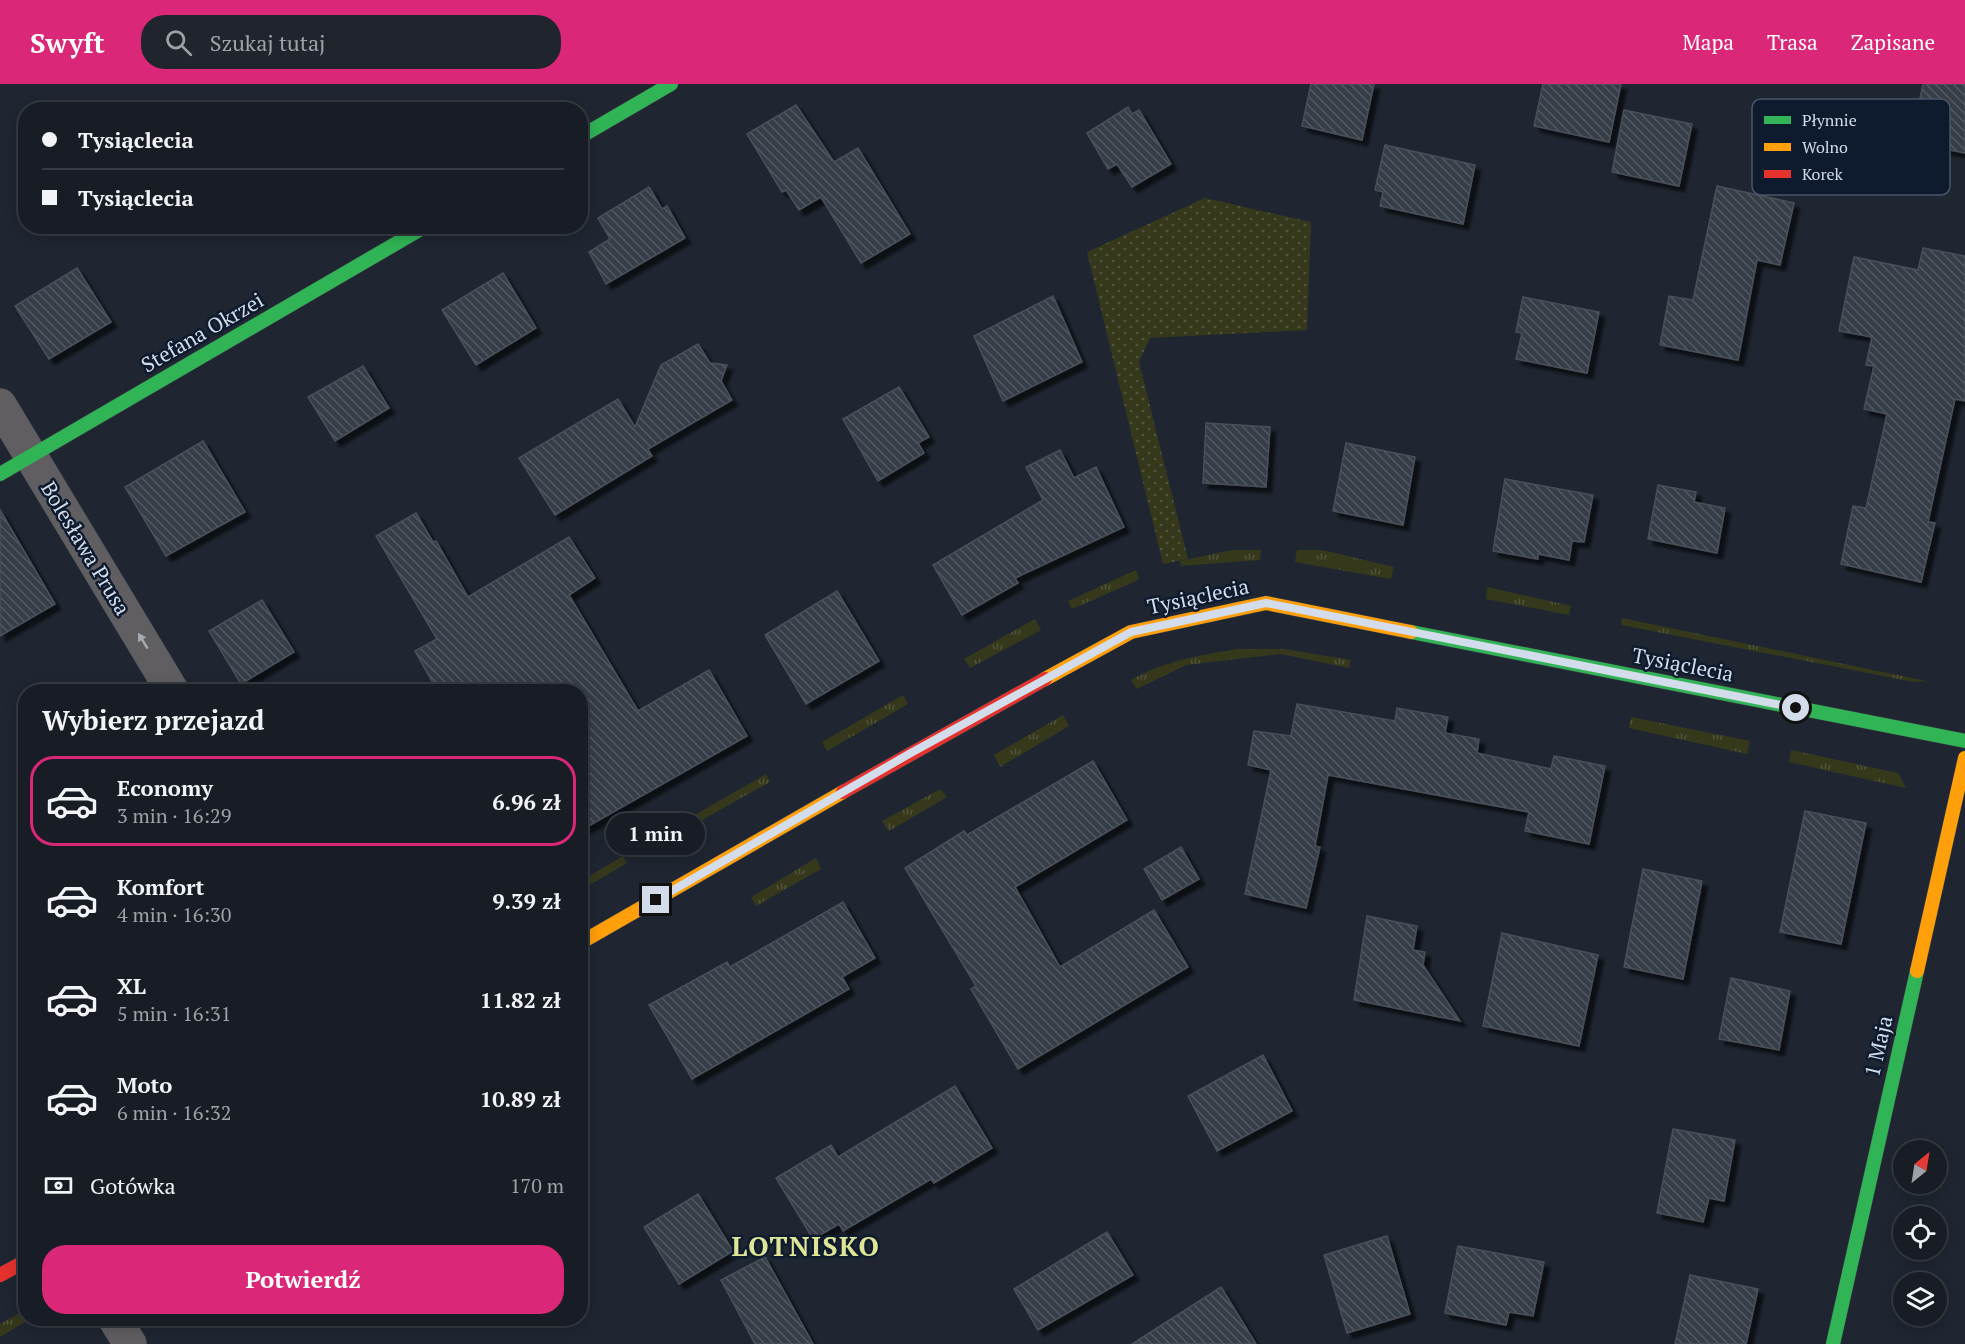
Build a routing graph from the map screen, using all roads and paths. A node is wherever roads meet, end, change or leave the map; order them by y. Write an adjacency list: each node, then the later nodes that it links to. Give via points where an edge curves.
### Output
1 (671, 84): 2 (street)
2 (588, 132)
3 (412, 234): 5 (street, Stefana Okrzei)
4 (0, 405): 5 (street, Bolesława Prusa)
5 (30, 456): 6 (street, Stefana Okrzei); 7 (street, Bolesława Prusa, one-way to 5)
6 (0, 474)
7 (168, 684)
8 (1965, 741): 10 (street, Tysiąclecia, via 1266,603 1131,632)
9 (1965, 758): 15 (street, 1 Maja)
10 (588, 938)
11 (18, 1265): 12 (street)
12 (0, 1275)
13 (119, 1326): 14 (street)
14 (130, 1344)
15 (1833, 1344)

